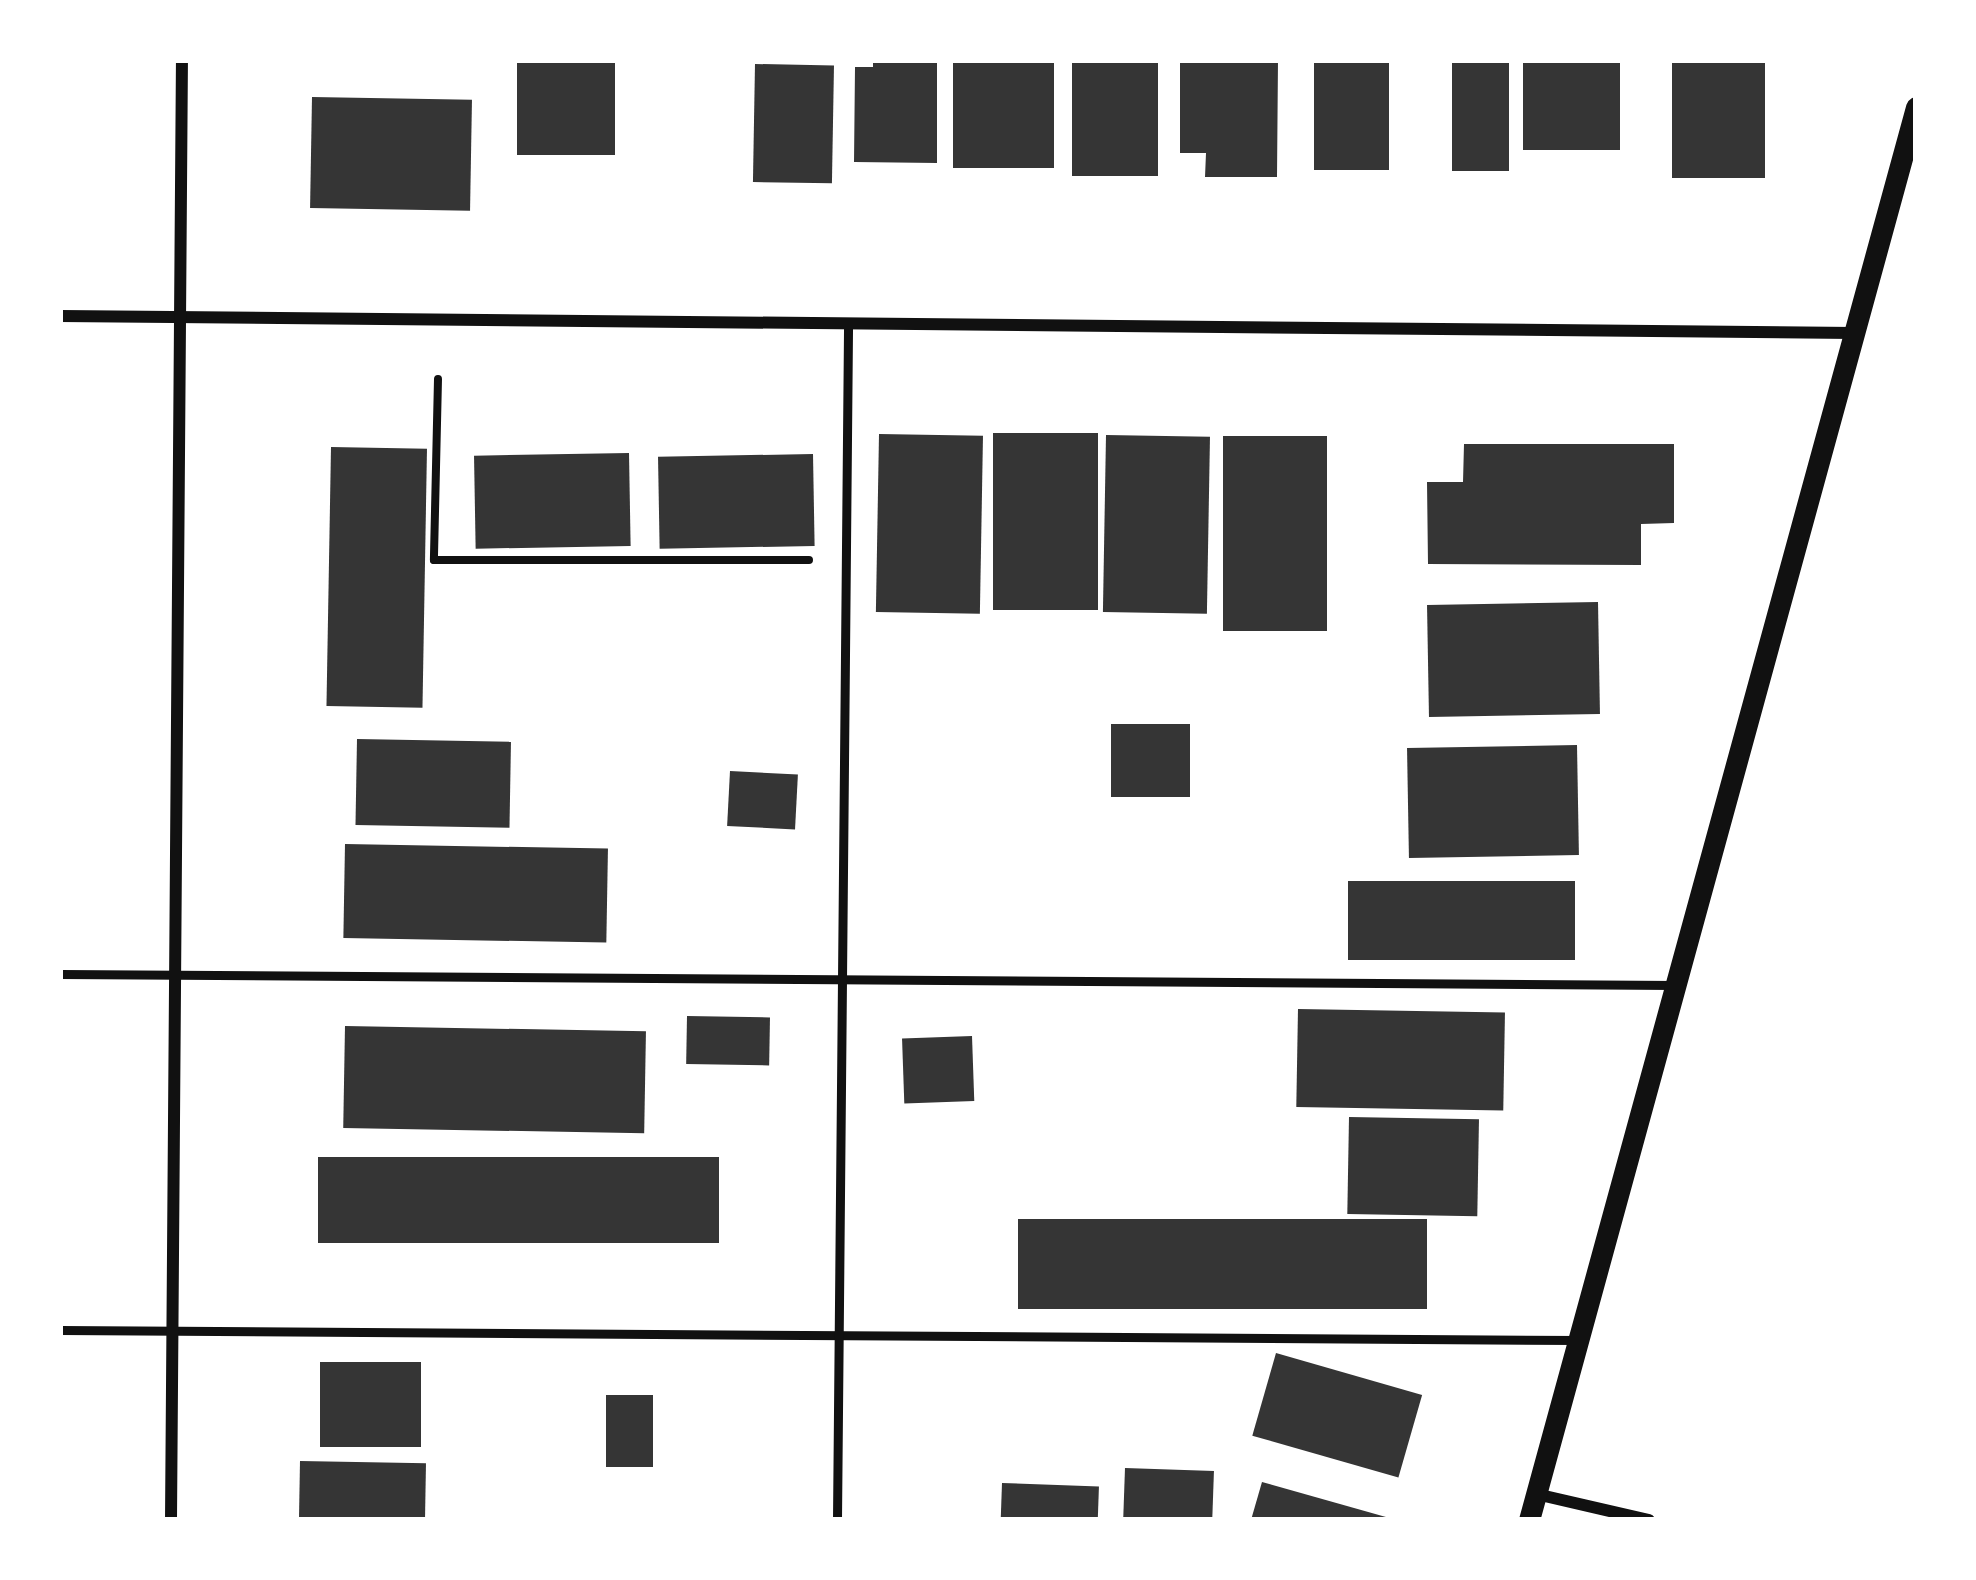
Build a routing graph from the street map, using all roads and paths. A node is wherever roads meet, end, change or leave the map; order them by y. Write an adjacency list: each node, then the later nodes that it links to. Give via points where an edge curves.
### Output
1 (182, 60): 4 (street)
2 (1916, 107): 6 (street)
3 (60, 316): 4 (street)
4 (180, 318): 5 (street); 10 (street)
5 (848, 323): 6 (street); 8 (lane)
6 (1854, 333): 12 (street)
7 (438, 379): 8 (path, via 434,560)
8 (845, 560): 11 (lane)
9 (60, 974): 10 (lane)
10 (176, 974): 11 (lane); 14 (street)
11 (842, 979): 12 (lane); 15 (lane)
12 (1676, 985): 16 (street)
13 (60, 1330): 14 (lane)
14 (172, 1331): 15 (lane); 18 (street)
15 (839, 1335): 16 (lane); 19 (lane)
16 (1578, 1340): 17 (street)
17 (1536, 1494): 20 (street); 21 (street)
18 (171, 1520)
19 (838, 1520)
20 (1529, 1520)
21 (1648, 1520)

